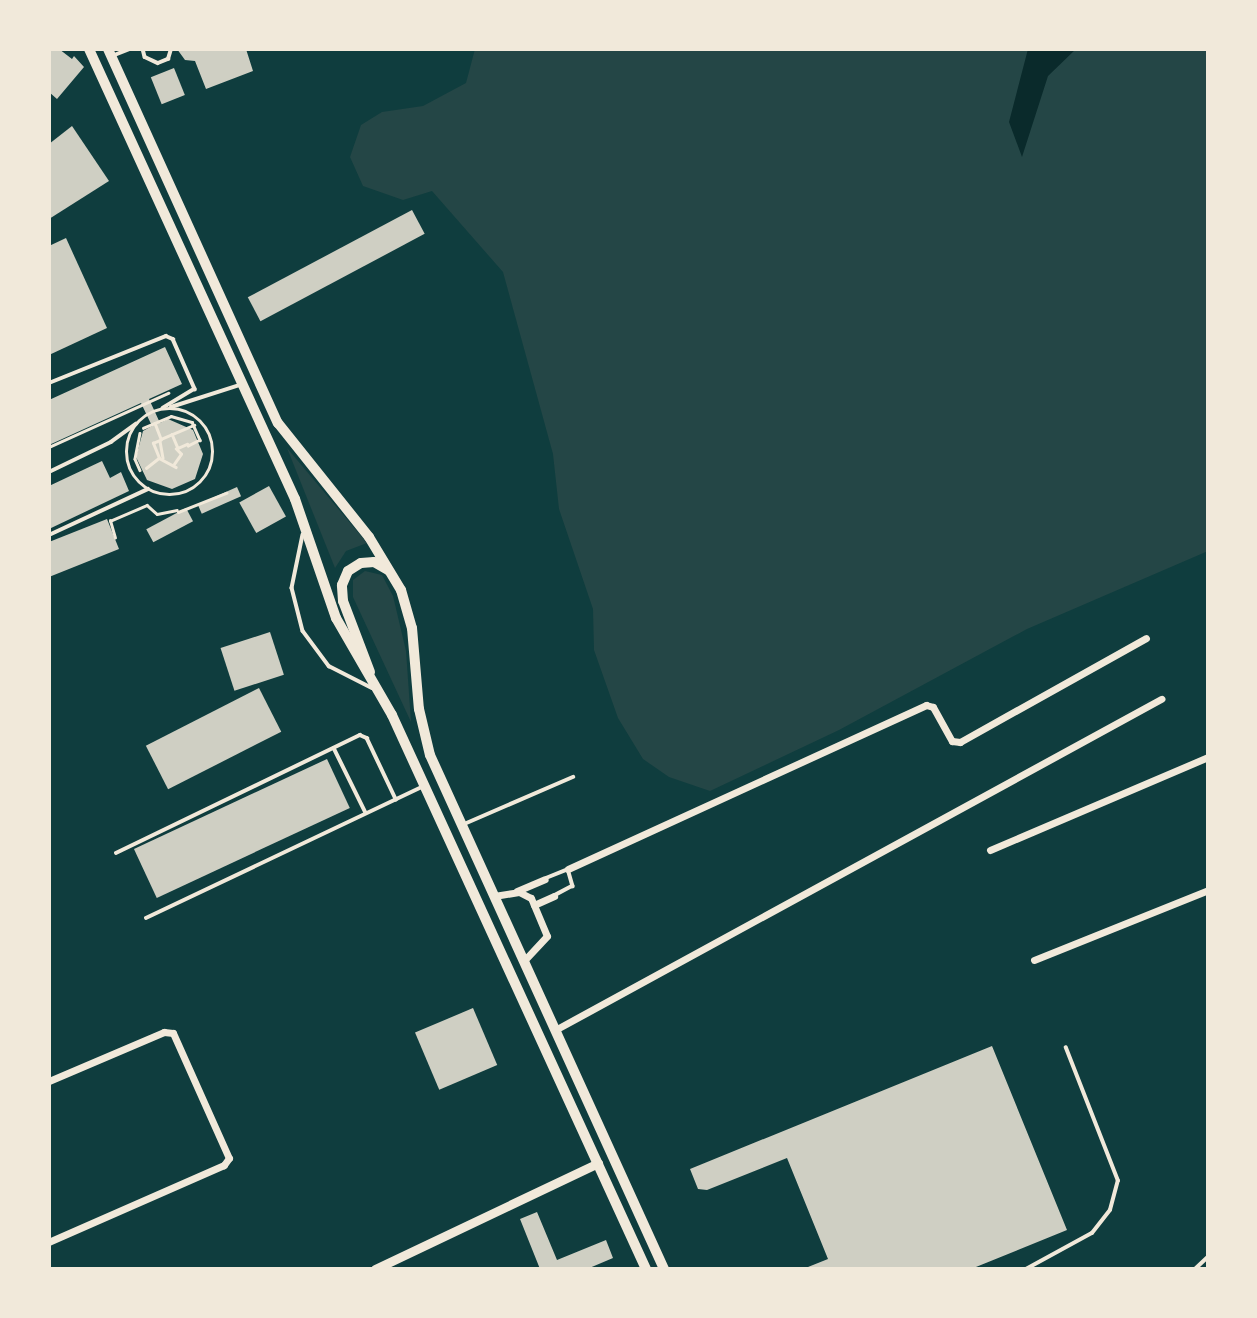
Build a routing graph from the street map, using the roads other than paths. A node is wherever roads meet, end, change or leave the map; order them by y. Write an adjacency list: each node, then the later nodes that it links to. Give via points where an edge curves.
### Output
1 (89, 49): 7 (main road)
2 (129, 49): 5 (lane)
3 (143, 49): 4 (lane, via 145,57 158,63 168,59)
4 (171, 49)
5 (110, 52): 14 (main road, via 278,423)
6 (49, 383): 8 (lane, via 166,336 173,339 195,388)
7 (242, 384): 8 (lane); 12 (main road)
8 (159, 411): 9 (lane); 11 (lane, via 177,410 201,422 210,438 212,458 204,477 188,490 168,494)
9 (143, 418): 10 (lane, via 111,442); 11 (lane, via 128,440 127,458 133,474)
10 (49, 472)
11 (148, 489): 13 (lane)
12 (305, 530): 16 (main road, via 336,618); 16 (lane, via 292,588 303,631 329,666)
13 (49, 535)
14 (395, 577): 16 (main road, via 380,564 367,562 348,571 342,585 343,601); 24 (main road, via 412,628 425,742)
15 (1146, 638): 27 (street, via 960,742 952,741 933,707 926,705)
16 (377, 691): 21 (main road)
17 (1161, 699): 37 (street)
18 (334, 748): 22 (lane, via 360,735 367,738); 23 (lane); 26 (lane)
19 (1208, 757): 25 (street)
20 (573, 777): 24 (lane)
21 (425, 785): 22 (lane); 40 (main road)
22 (396, 799): 23 (lane)
23 (366, 813): 34 (lane)
24 (462, 825): 31 (main road)
25 (989, 850)
26 (116, 853)
27 (568, 869): 28 (lane); 32 (lane, via 573,886)
28 (545, 878): 30 (street)
29 (1208, 890): 35 (street)
30 (514, 893): 31 (street); 33 (street, via 527,894)
31 (494, 895): 36 (main road)
32 (554, 896): 33 (street)
33 (534, 905): 36 (street, via 547,936)
34 (146, 918)
35 (1034, 960)
36 (524, 961): 37 (main road)
37 (555, 1030): 45 (main road)
38 (1066, 1048): 46 (lane, via 1118,1181 1110,1210 1092,1233)
39 (49, 1081): 41 (street, via 164,1032 173,1033 227,1161)
40 (598, 1163): 43 (street); 44 (main road)
41 (49, 1242)
42 (1208, 1257): 47 (lane)
43 (375, 1269)
44 (646, 1269)
45 (664, 1269)
46 (1026, 1269)
47 (1195, 1269)

